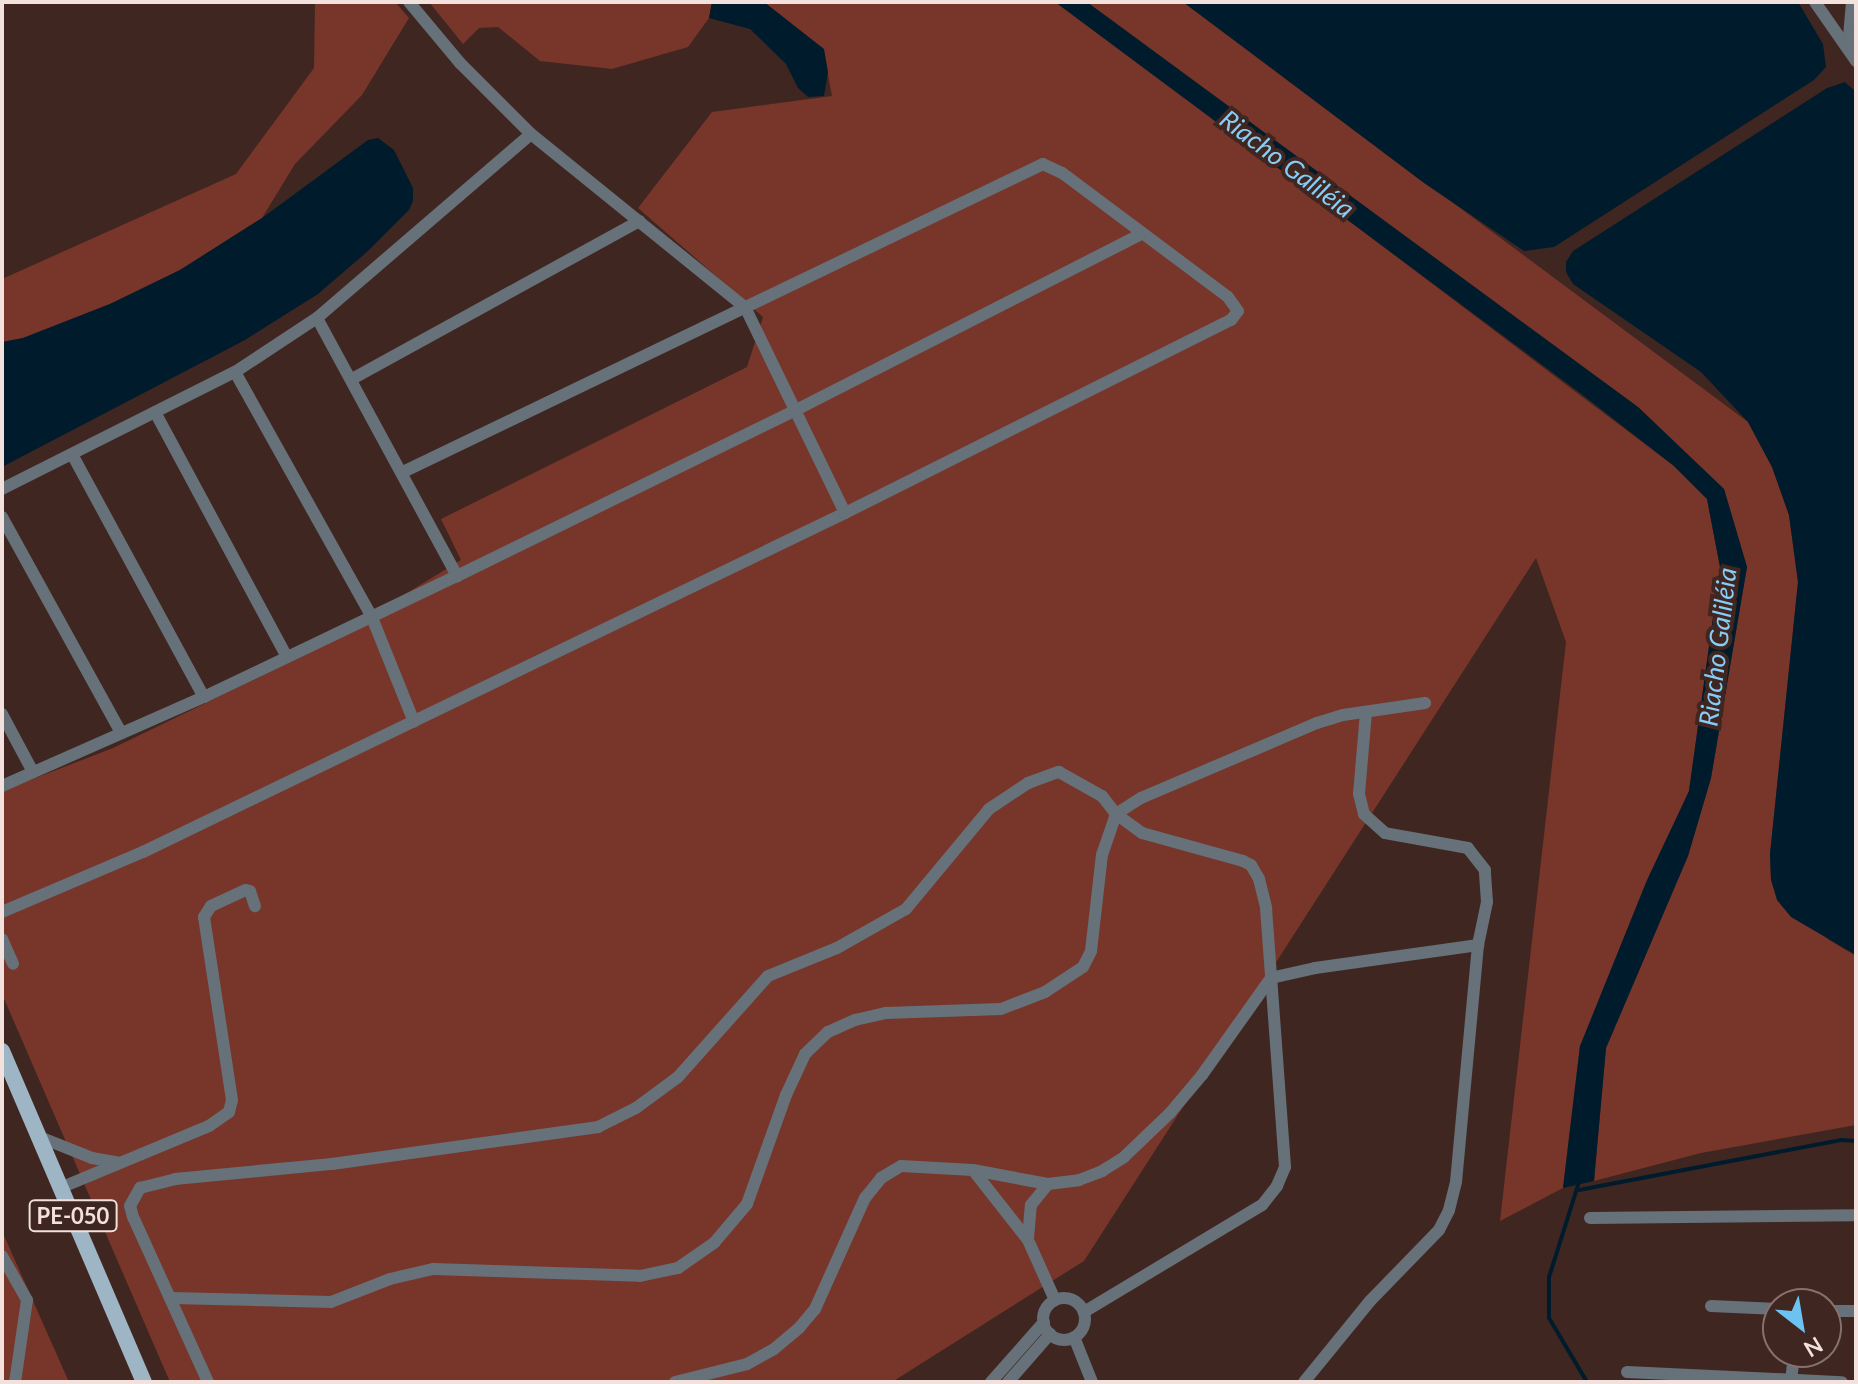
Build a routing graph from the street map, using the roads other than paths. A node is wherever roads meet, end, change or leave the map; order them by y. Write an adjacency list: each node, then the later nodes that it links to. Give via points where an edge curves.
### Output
1 (409, 2): 5 (street)
2 (1815, 2): 4 (street)
3 (1852, 2): 4 (street, via 1849,36)
4 (1856, 60)
5 (531, 134): 6 (street); 9 (street)
6 (639, 221): 8 (street); 11 (street)
7 (1141, 234): 8 (street, via 1043,164); 12 (street); 17 (street, via 1228,297 1238,307 1237,316)
8 (745, 307): 12 (street); 15 (street)
9 (317, 318): 10 (street); 11 (street)
10 (235, 372): 13 (street); 20 (street)
11 (352, 379): 15 (street)
12 (794, 411): 17 (street); 19 (street)
13 (155, 412): 14 (street); 21 (street)
14 (73, 456): 16 (street); 22 (street)
15 (401, 473): 19 (street)
16 (2, 489)
17 (845, 513): 26 (street)
18 (2, 517): 27 (street)
19 (457, 576): 20 (street)
20 (371, 615): 21 (street); 26 (street)
21 (287, 657): 22 (street)
22 (204, 697): 27 (street)
23 (1425, 703): 24 (street)
24 (1366, 712): 30 (street, via 1301,729 1141,798); 34 (street, via 1359,794 1364,814 1385,833 1468,848 1480,859 1487,902)
25 (2, 714): 28 (street)
26 (414, 722): 32 (street, via 143,852)
27 (121, 733): 28 (street)
28 (33, 772): 29 (street)
29 (2, 786)
30 (1116, 814): 36 (street, via 1148,835 1251,865 1266,908); 47 (street, via 1102,855 1091,951 1083,967 1045,992 1001,1009 886,1013 828,1032 805,1054 747,1204 714,1243 678,1268 640,1276 433,1269 331,1302); 47 (street, via 1102,796 1059,772 1028,783 989,809 906,909 837,948 768,976 678,1077 636,1108 598,1127 332,1164 175,1179 140,1188 130,1206 133,1217)
31 (255, 906): 39 (street, via 246,890 211,906 204,920 232,1106 216,1122)
32 (2, 912)
33 (2, 939): 35 (street)
34 (1478, 945): 36 (street); 64 (street, via 1449,1210 1439,1230 1370,1301)
35 (13, 964)
36 (1271, 978): 41 (street, via 1202,1075 1145,1139 1102,1171); 51 (street, via 1285,1167 1277,1186 1262,1205)
37 (2, 1051): 38 (main road, PE-050)
38 (37, 1136): 39 (street); 42 (main road, PE-050)
39 (119, 1163): 42 (street)
40 (973, 1170): 41 (street); 45 (street); 60 (street, via 901,1166 881,1178 857,1212 815,1309 799,1328 747,1364)
41 (1048, 1184): 45 (street, via 1031,1205)
42 (60, 1188): 58 (main road, PE-050)
43 (1856, 1215): 44 (street)
44 (1590, 1218)
45 (1028, 1240): 48 (street)
46 (2, 1256): 57 (street, via 27,1300)
47 (172, 1298): 59 (street)
48 (1055, 1300): 51 (street, via 1072,1299); 52 (street, via 1046,1309)
49 (1711, 1306): 50 (street)
50 (1762, 1308)
51 (1084, 1312): 54 (street, via 1083,1329)
52 (1044, 1322): 53 (street); 61 (street)
53 (1050, 1334): 54 (street); 62 (street)
54 (1074, 1337): 63 (street)
55 (1627, 1372): 56 (street)
56 (1791, 1380): 65 (street)
57 (15, 1382)
58 (144, 1382)
59 (208, 1382)
60 (675, 1382)
61 (991, 1382)
62 (1008, 1382)
63 (1092, 1382)
64 (1304, 1382)
65 (1842, 1382)

